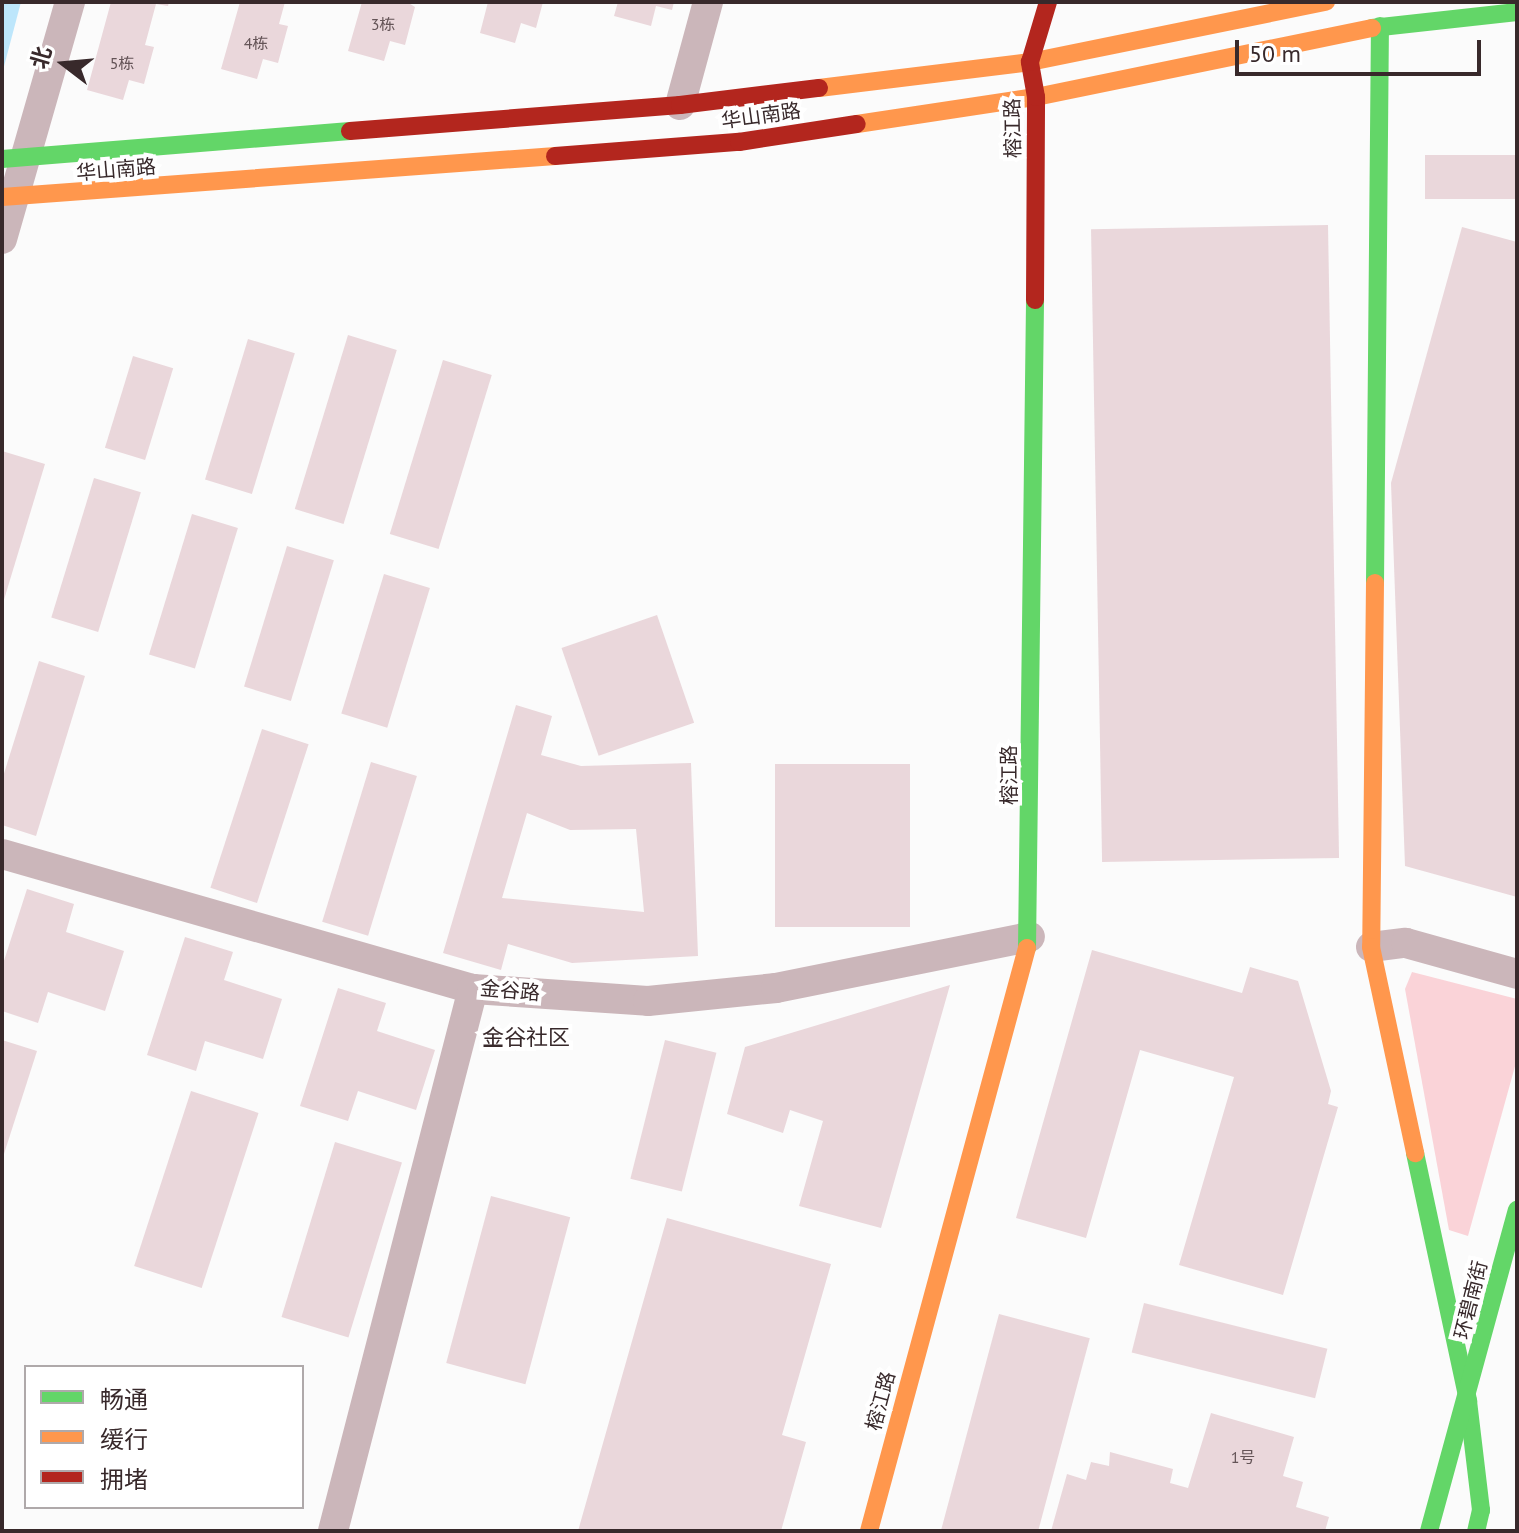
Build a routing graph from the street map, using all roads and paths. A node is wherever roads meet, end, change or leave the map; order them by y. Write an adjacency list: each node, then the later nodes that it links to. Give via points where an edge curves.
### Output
1 (70, 2): 10 (street)
2 (708, 2): 9 (street)
3 (1048, 2): 7 (street, 榕江路)
4 (1326, 2): 7 (street, 华山南路)
5 (1517, 12): 6 (street, 华山南路)
6 (1380, 26): 8 (street, 华山南路); 15 (street)
7 (1030, 62): 8 (street, 榕江路); 9 (street, 华山南路)
8 (1036, 97): 11 (street, 华山南路, via 739,142); 14 (street, 榕江路)
9 (680, 105): 10 (street, 华山南路)
10 (13, 160): 11 (street)
11 (8, 197): 12 (street)
12 (2, 239)
13 (2, 854): 17 (street, 金谷路)
14 (1030, 937): 17 (street, 金谷路, via 776,988 648,1001); 24 (street, 榕江路)
15 (1371, 947): 16 (street, via 1406,943); 19 (street)
16 (1517, 974)
17 (473, 989): 23 (street)
18 (1517, 1210): 19 (street, 环碧南街)
19 (1468, 1401): 20 (street, 环碧南街); 21 (street, 环碧南街)
20 (1438, 1499): 21 (street); 25 (street, 环碧南街)
21 (1481, 1510): 22 (street); 26 (street, 环碧南街)
22 (1505, 1517)
23 (333, 1531)
24 (869, 1531)
25 (1429, 1531)
26 (1476, 1531)

